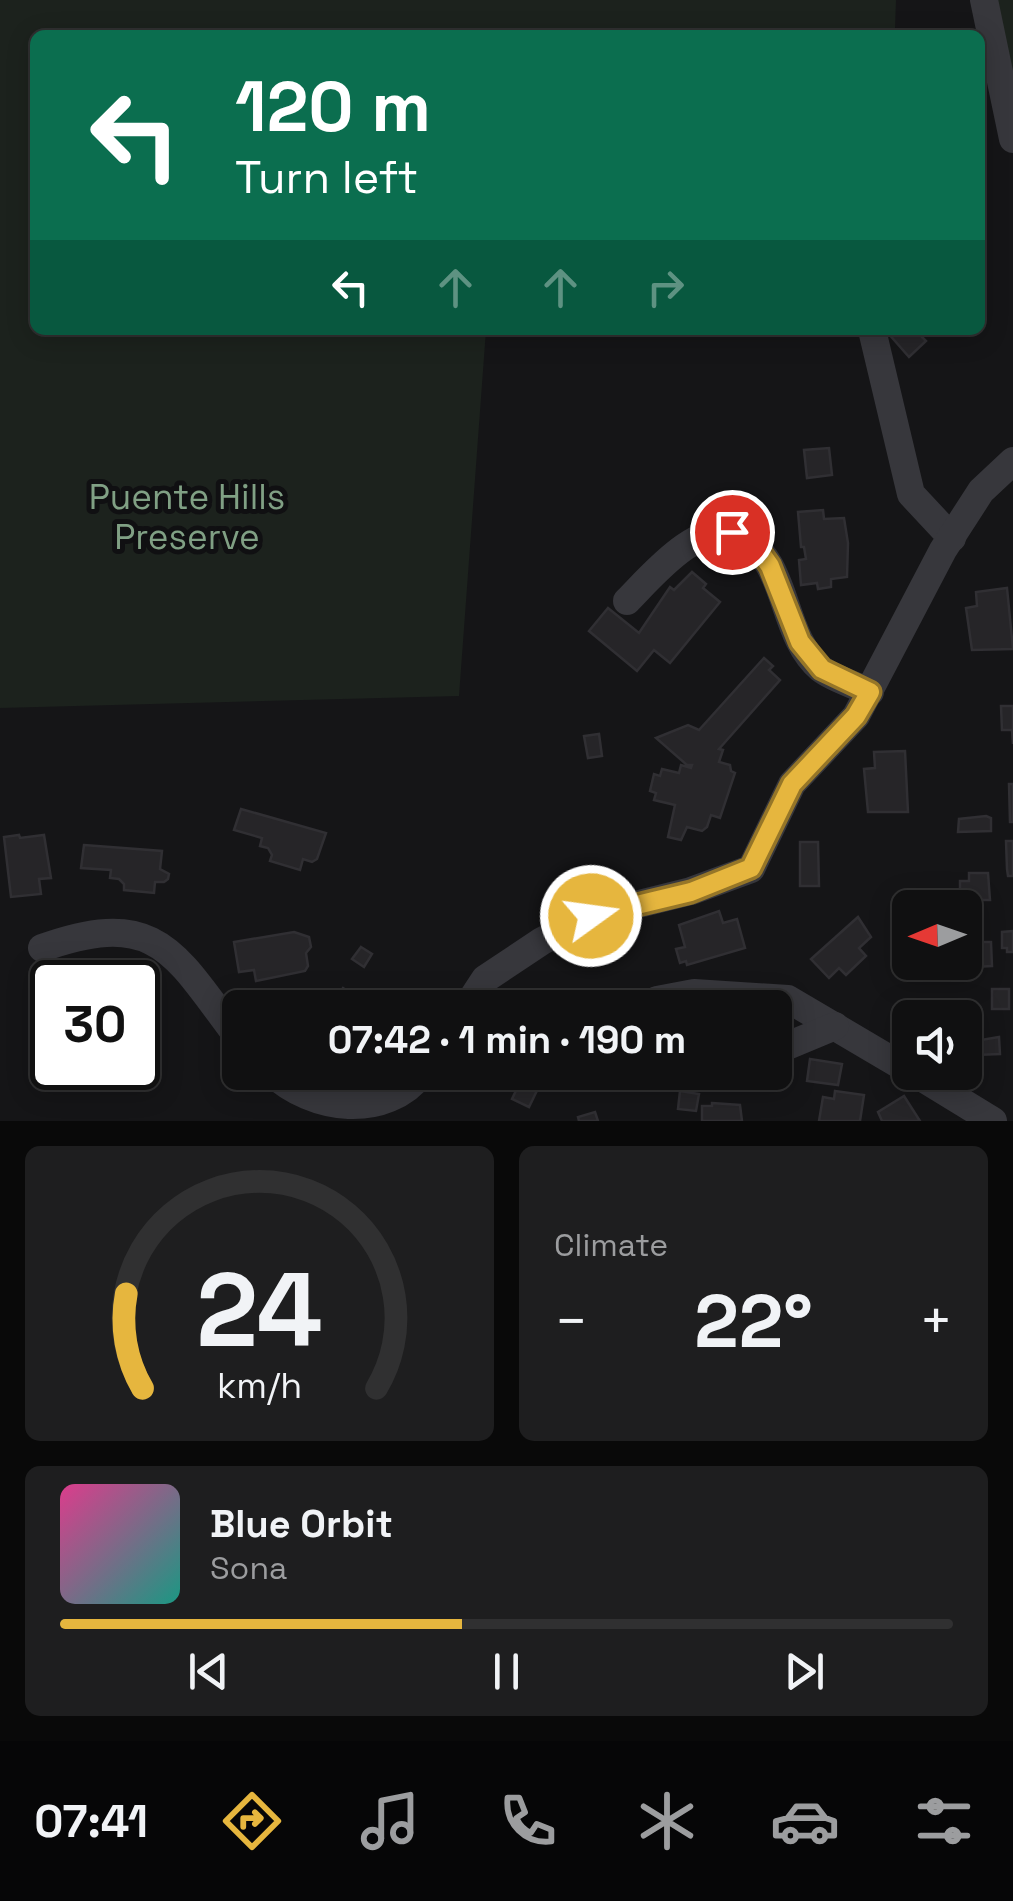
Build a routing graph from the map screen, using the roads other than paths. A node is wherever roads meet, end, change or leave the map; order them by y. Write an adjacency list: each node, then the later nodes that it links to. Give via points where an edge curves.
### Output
1 (984, 0): 2 (street)
2 (1013, 139)
3 (873, 335): 5 (street, via 910,494)
4 (1008, 470): 5 (street, via 981,491)
5 (952, 538): 7 (street)
6 (626, 601): 7 (street, via 689,544 708,533 732,532 754,543 770,566 800,642 822,669)
7 (870, 692): 9 (street, via 792,784 751,868 691,892 591,916 542,941)
8 (42, 948): 11 (street, via 80,934 120,930 151,939 180,962)
9 (478, 990)
10 (792, 1001): 12 (street)
11 (222, 1017)
12 (835, 1026): 13 (street); 14 (street)
13 (792, 1045)
14 (892, 1060)
15 (293, 1090): 16 (street, via 356,1109 388,1102)
16 (405, 1090)
17 (942, 1090): 18 (street)
18 (993, 1121)

